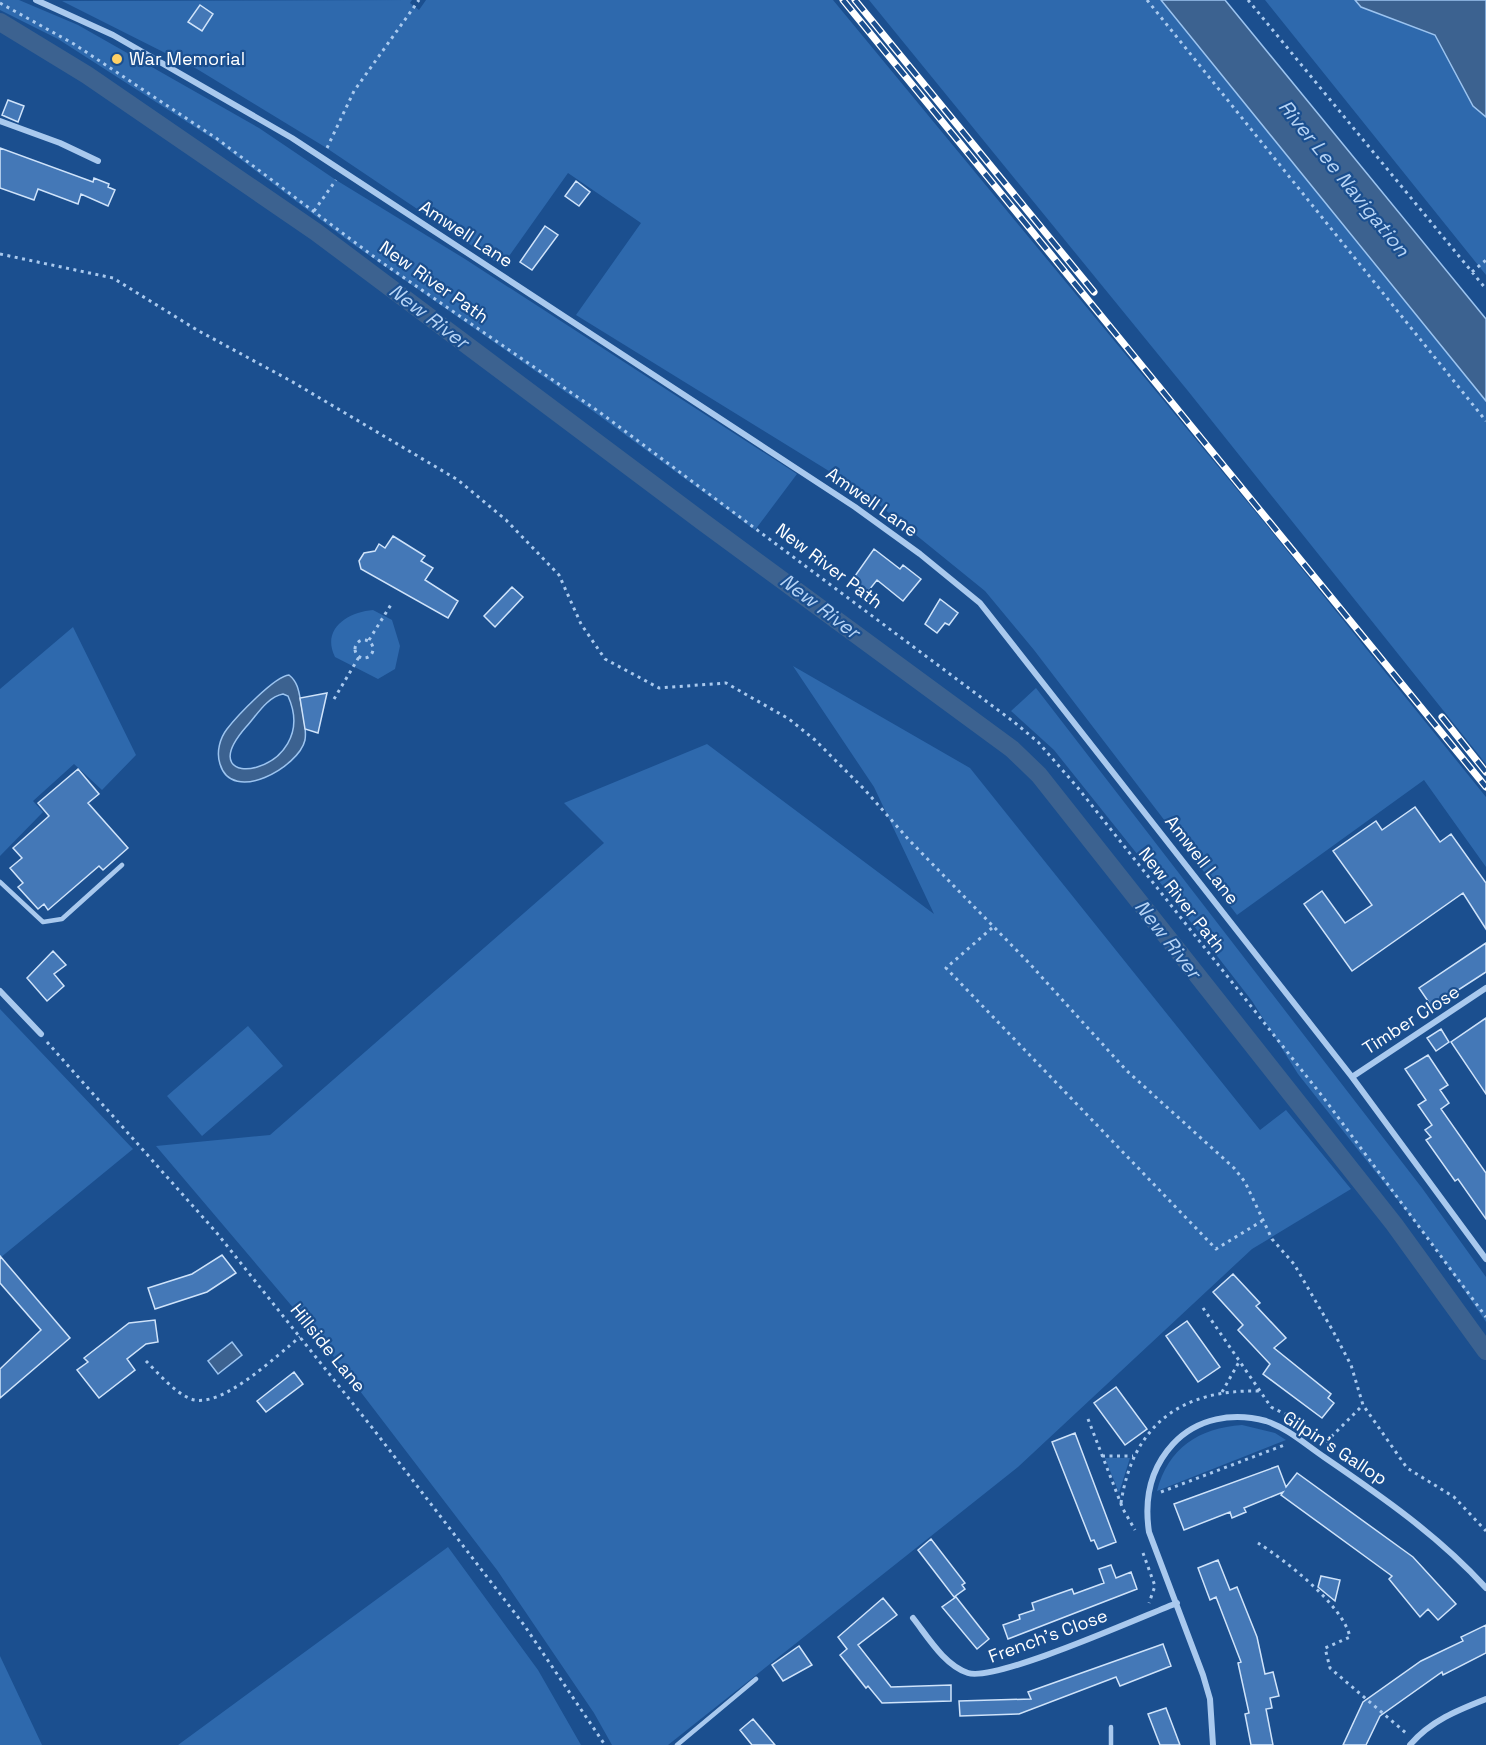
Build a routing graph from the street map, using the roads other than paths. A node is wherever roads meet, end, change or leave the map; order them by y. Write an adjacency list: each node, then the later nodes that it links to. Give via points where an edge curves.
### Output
1 (36, 0): 2 (street, Amwell Lane)
2 (47, 2): 10 (street, Amwell Lane, via 113,35 322,157 855,507 980,603)
3 (0, 121): 4 (street)
4 (98, 161)
5 (122, 866): 6 (lane, via 63,919 43,922)
6 (0, 882)
7 (1486, 988): 10 (street, Timber Close)
8 (0, 992): 9 (street)
9 (41, 1035)
10 (1352, 1077): 11 (street, Amwell Lane)
11 (1486, 1259)
12 (1486, 1588): 13 (street, Gilpin's Gallop, via 1429,1534 1378,1494 1279,1426 1246,1418 1214,1419 1197,1425 1165,1453 1156,1467 1147,1498 1149,1532)
13 (1177, 1603): 14 (street, French's Close, via 986,1675 967,1673 946,1660); 21 (street, Gilpin's Gallop, via 1210,1699)
14 (913, 1618)
15 (756, 1679): 19 (lane)
16 (1486, 1699): 18 (street, via 1450,1713)
17 (1111, 1727): 20 (lane)
18 (1412, 1742)
19 (677, 1745)
20 (1111, 1745)
21 (1213, 1745)

